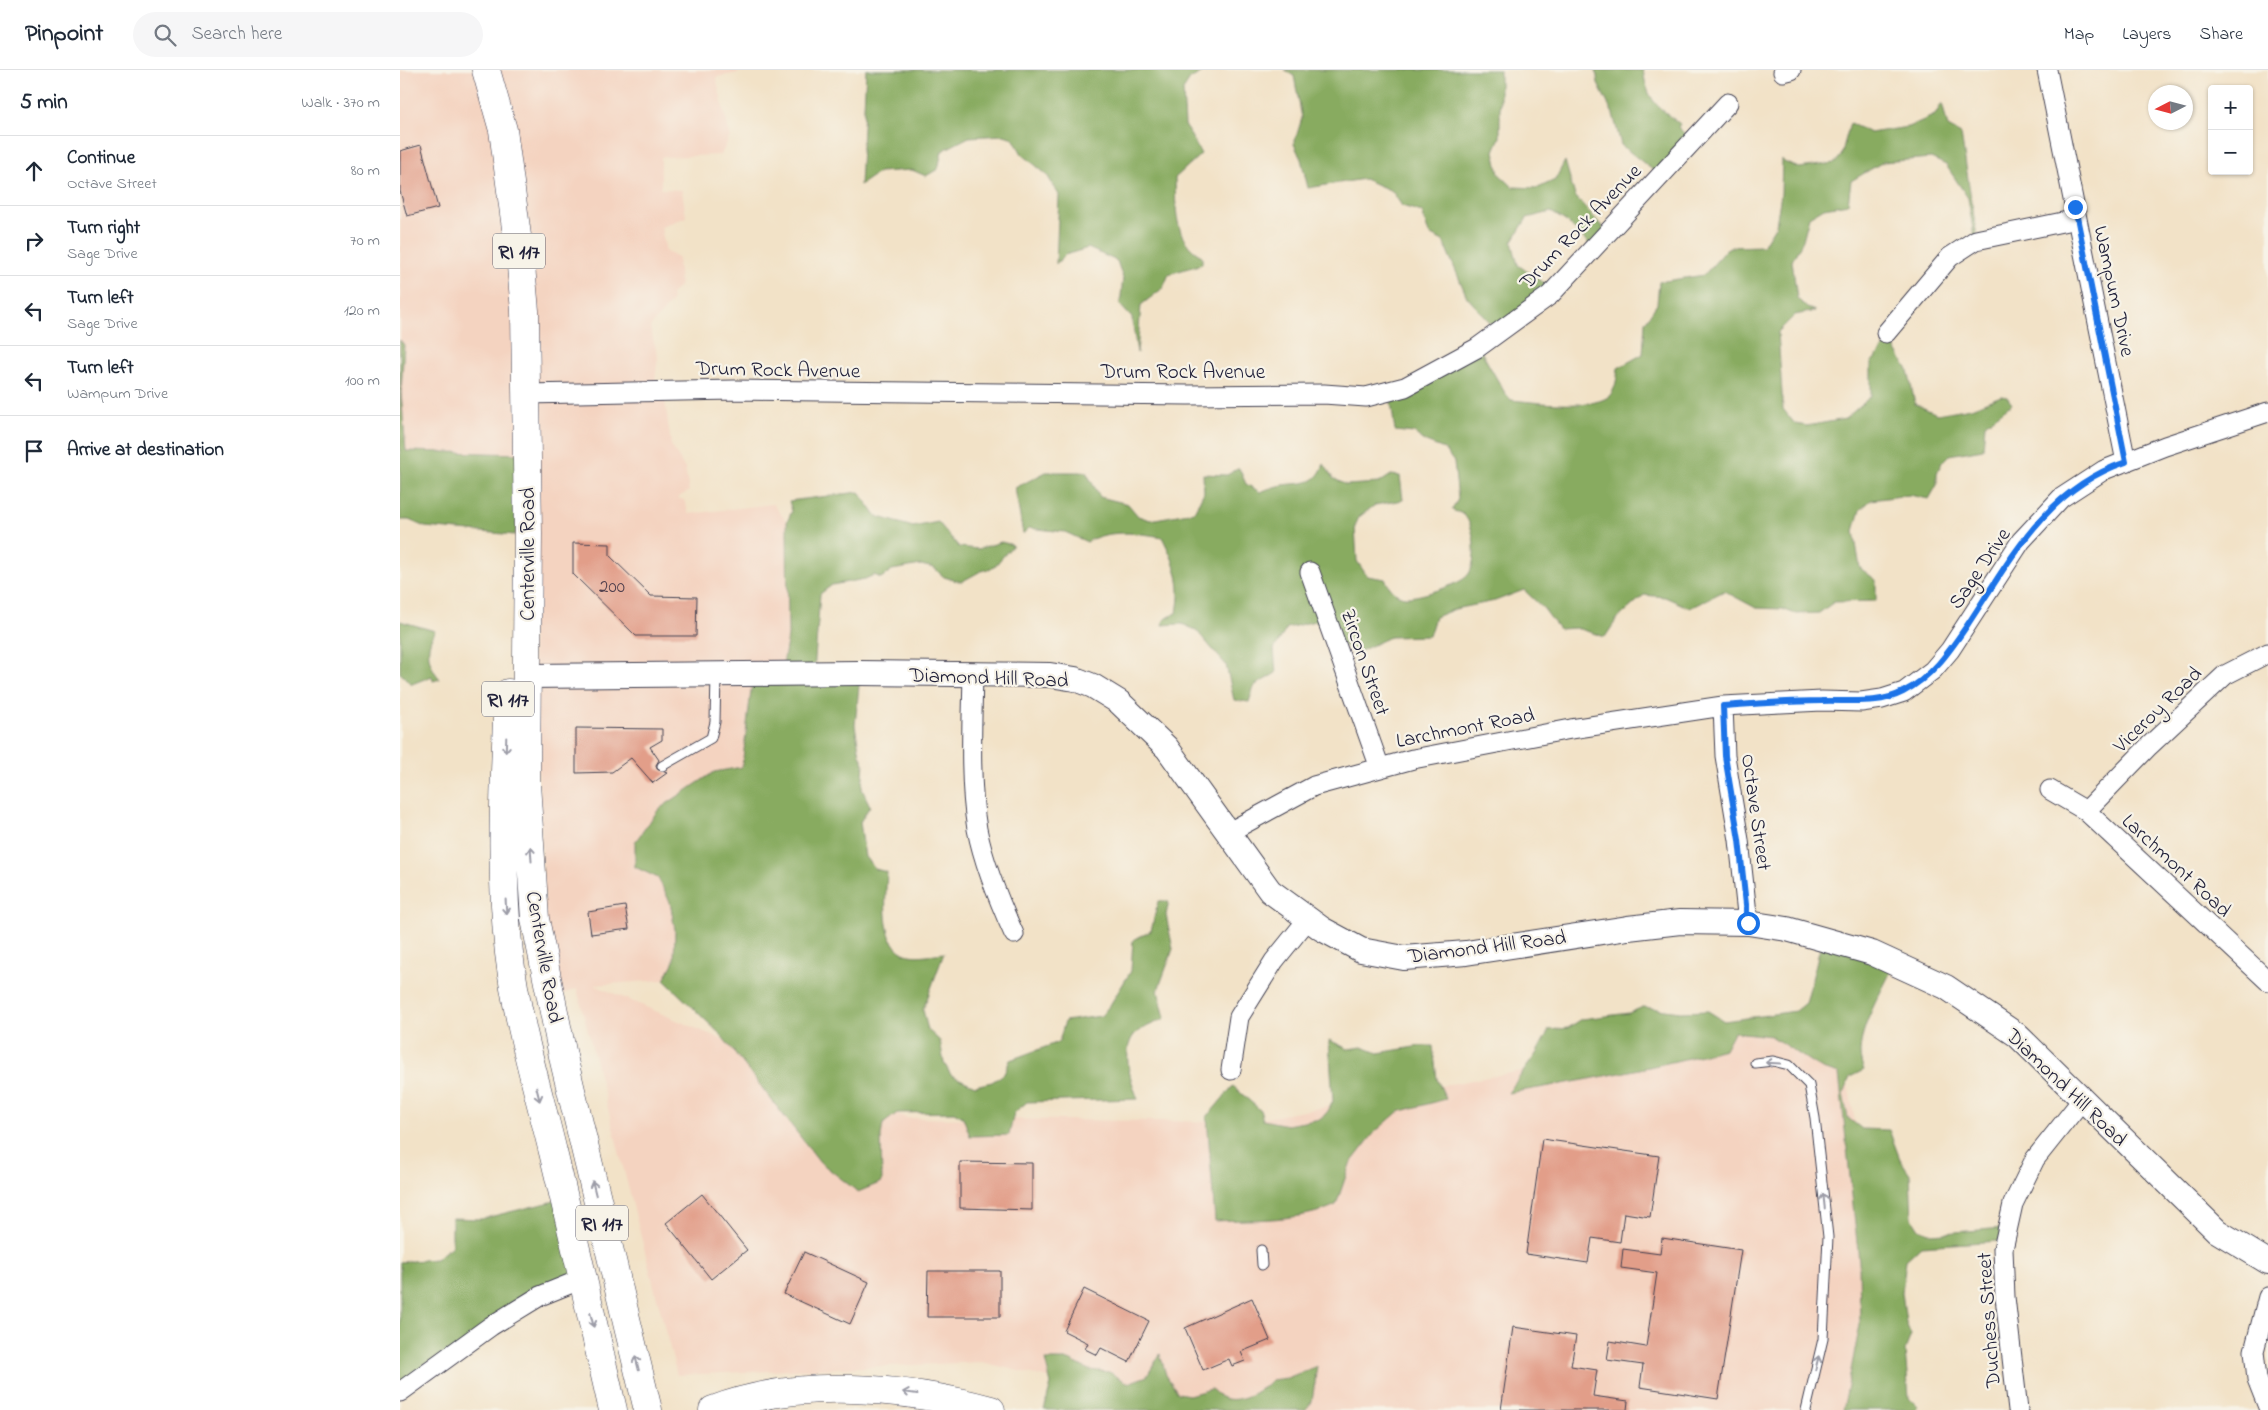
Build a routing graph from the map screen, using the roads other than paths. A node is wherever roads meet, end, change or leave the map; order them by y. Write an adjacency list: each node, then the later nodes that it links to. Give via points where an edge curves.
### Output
1 (486, 70): 6 (main road, Centerville Road / RI 117, via 503,130 512,189 525,310)
2 (2047, 70): 4 (street, Wampum Drive)
3 (1728, 103): 6 (street, Drum Rock Avenue, via 1550,295 1477,348 1405,388 1366,397 1324,394 734,390)
4 (2077, 219): 5 (street, via 1976,240 1950,257); 8 (street, Wampum Drive)
5 (1886, 333)
6 (526, 394): 13 (main road, Centerville Road / RI 117)
7 (2268, 412): 8 (street, Sage Drive)
8 (2126, 462): 14 (street, Sage Drive, via 2104,470 2061,498 2022,541 1950,650 1933,670 1904,692 1861,702)
9 (1310, 572): 16 (street, Zircon Street)
10 (2268, 653): 18 (street, Viceroy Road, via 2225,675)
11 (716, 674): 12 (street, Diamond Hill Road); 13 (street, Diamond Hill Road); 15 (lane, via 715,722 711,738)
12 (973, 675): 19 (street, Diamond Hill Road, via 1058,677 1093,686 1113,698 1167,748); 22 (street, via 972,739 977,828 988,868)
13 (518, 676): 24 (main road, Centerville Road / RI 117, one-way to 13, via 535,919); 25 (main road, Centerville Road / RI 117, one-way to 25, via 504,795 509,952)
14 (1723, 706): 16 (street, Larchmont Road, via 1571,729); 21 (street, Octave Street, via 1725,756)
15 (662, 766)
16 (1380, 768): 19 (street, Larchmont Road, via 1314,786)
17 (2050, 790): 18 (street, Larchmont Road)
18 (2086, 811): 23 (street, Larchmont Road)
19 (1229, 832): 20 (street, Diamond Hill Road, via 1270,891)
20 (1308, 919): 21 (street, Diamond Hill Road, via 1361,950 1404,958 1466,953 1680,922); 29 (street, via 1274,961 1239,1017)
21 (1748, 923): 30 (street, Diamond Hill Road, via 1787,929 1872,953 1946,987 2017,1036)
22 (1014, 934)
23 (2268, 981)
24 (553, 1006): 25 (main road); 26 (main road, Centerville Road / RI 117)
25 (519, 1020): 27 (main road, Centerville Road / RI 117)
26 (559, 1035): 27 (main road); 39 (main road, Centerville Road / RI 117, one-way to 26)
27 (527, 1047): 34 (main road, Centerville Road / RI 117, one-way to 34)
28 (1755, 1063): 42 (lane, one-way to 28, via 1823,1338 1828,1237 1815,1118 1809,1085 1789,1065 1773,1061)
29 (1231, 1070)
30 (2082, 1100): 32 (street, Diamond Hill Road, via 2217,1231); 43 (street, Duchess Street, via 2035,1159 2013,1204 2003,1248 2005,1297)
31 (1261, 1250): 33 (lane)
32 (2268, 1262)
33 (1262, 1265)
34 (582, 1279): 36 (street, via 540,1296 491,1326); 38 (main road, Centerville Road / RI 117, one-way to 38)
35 (2268, 1297): 37 (street, via 2254,1351 2257,1379)
36 (400, 1392)
37 (2268, 1407)
38 (613, 1410)
39 (648, 1410)
40 (713, 1410): 41 (main road, one-way to 40, via 946,1398 844,1389 774,1394)
41 (992, 1410)
42 (1806, 1410)
43 (2018, 1410)

